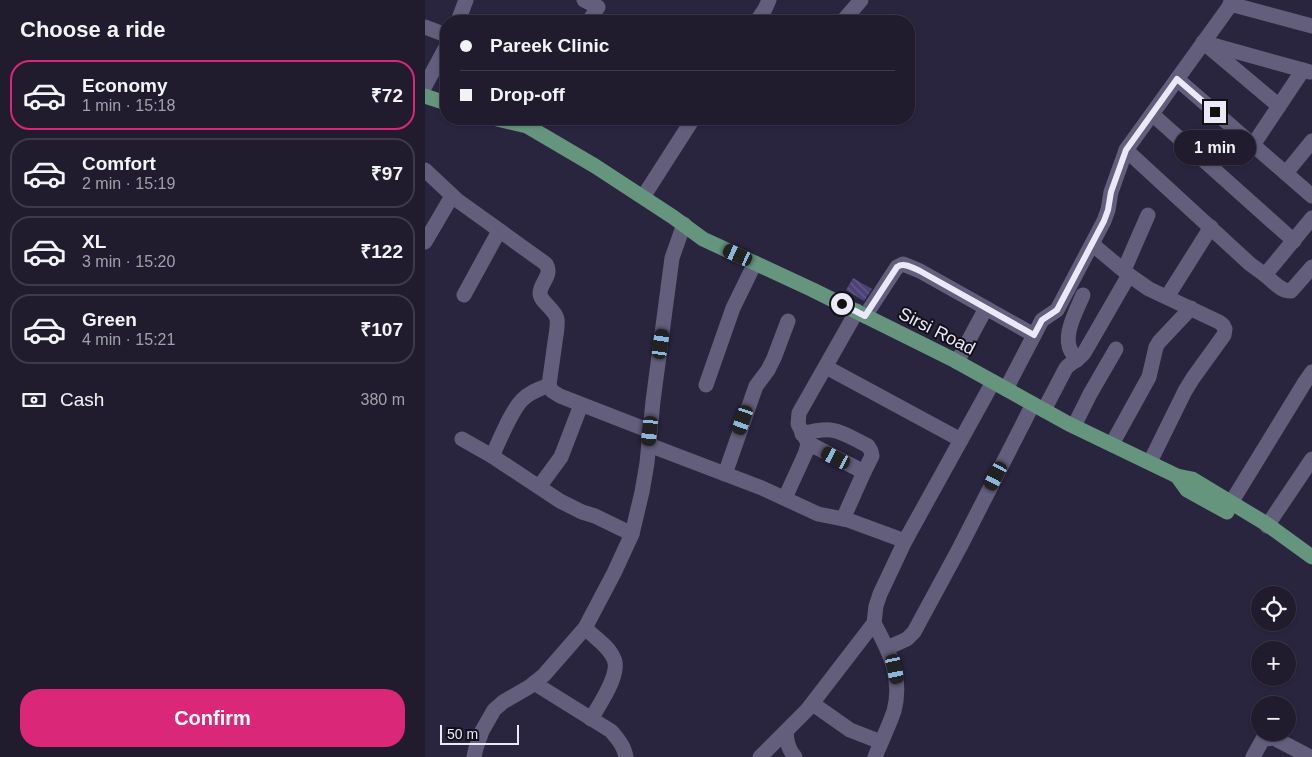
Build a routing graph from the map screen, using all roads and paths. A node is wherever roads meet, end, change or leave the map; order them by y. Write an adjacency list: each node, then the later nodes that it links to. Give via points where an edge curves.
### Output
1 (466, 0): 7 (street)
2 (584, 0): 6 (street)
3 (769, 0): 9 (street)
4 (861, 0): 10 (street)
5 (1232, 2): 11 (street); 14 (street)
6 (601, 4): 8 (street)
7 (460, 15)
8 (593, 15)
9 (761, 15)
10 (848, 15)
11 (1312, 26)
12 (425, 27): 13 (street)
13 (440, 33)
14 (1203, 42): 16 (street); 17 (street); 21 (street)
15 (440, 58): 18 (street)
16 (1307, 71): 21 (street)
17 (1177, 79): 22 (street); 26 (street)
18 (425, 86)
19 (425, 96): 20 (main road)
20 (440, 101)
21 (1279, 106): 26 (street)
22 (1152, 114): 27 (street); 38 (street)
23 (534, 125): 32 (main road, Sirsi Road)
24 (689, 125): 32 (street)
25 (1312, 141): 29 (street)
26 (1253, 145): 29 (street)
27 (1126, 150): 36 (street); 40 (street, via 1108,210)
28 (425, 170): 30 (street)
29 (1286, 173): 31 (street)
30 (452, 196): 37 (street); 39 (street)
31 (1312, 196)
32 (643, 197): 35 (main road, Sirsi Road)
33 (1148, 214): 43 (street)
34 (1312, 218): 38 (street)
35 (684, 224): 41 (main road, Sirsi Road, via 703,238); 64 (street, via 668,280)
36 (1211, 227): 44 (street); 47 (street)
37 (499, 231): 46 (street); 58 (street, via 548,267 540,296 557,319)
38 (1294, 241): 44 (street)
39 (425, 242)
40 (1092, 244): 43 (street); 52 (street, via 1057,310 1042,320)
41 (755, 263): 50 (main road, Sirsi Road); 59 (street, via 733,308)
42 (1312, 267): 44 (street, via 1287,292)
43 (1127, 273): 47 (street, via 1149,289); 54 (street, via 1084,353)
44 (1265, 275)
45 (1083, 295): 54 (street, via 1068,331 1069,346)
46 (464, 296)
47 (1167, 296): 49 (street)
48 (986, 308): 50 (street, via 903,264 897,267); 52 (street); 55 (street)
49 (1191, 308): 68 (street, via 1156,347 1149,377); 71 (street, via 1223,325 1224,335 1185,391)
50 (861, 314): 55 (main road, Sirsi Road); 56 (street)
51 (788, 321): 73 (street, via 768,370 755,386)
52 (1034, 335): 60 (street)
53 (1116, 349): 63 (street)
54 (1077, 360): 62 (street, via 1069,364)
55 (957, 362): 60 (main road, Sirsi Road)
56 (826, 367): 65 (street, via 799,413 798,424); 67 (street)
57 (1312, 372): 77 (street)
58 (549, 385): 61 (street, via 560,396); 69 (street, via 522,400)
59 (706, 385)
60 (1000, 386): 62 (main road, Sirsi Road); 67 (street)
61 (581, 405): 64 (street); 75 (street, via 561,457)
62 (1038, 407): 63 (main road, Sirsi Road); 86 (street, via 914,632 907,640)
63 (1074, 426): 68 (main road, Sirsi Road)
64 (650, 438): 73 (street); 80 (street)
65 (805, 438): 72 (street); 72 (street, via 819,429 838,430 868,446 872,456); 76 (street, via 806,452)
66 (462, 439): 69 (street)
67 (961, 440): 81 (street)
68 (1112, 444): 71 (main road, Sirsi Road)
69 (492, 456): 75 (street)
70 (1312, 459): 74 (street)
71 (1150, 462): 77 (main road, Sirsi Road, via 1177,476 1187,490)
72 (864, 472): 78 (street)
73 (725, 474): 76 (street)
74 (1306, 480): 79 (street)
75 (539, 487): 80 (street, via 565,504)
76 (785, 498): 78 (street, via 818,514)
77 (1228, 507): 79 (main road, Sirsi Road); 83 (main road, Sirsi Road)
78 (843, 519): 81 (street)
79 (1267, 526): 82 (main road, Sirsi Road)
80 (632, 534): 85 (street)
81 (905, 541): 84 (street, via 880,594)
82 (1312, 556)
83 (1312, 567)
84 (874, 623): 86 (street); 88 (street)
85 (585, 628): 87 (street); 89 (street, via 609,651 616,669)
86 (887, 648): 91 (street, via 896,675 897,694 894,711)
87 (534, 683): 89 (street); 92 (street, via 494,710)
88 (813, 704): 90 (street); 91 (street, via 850,730)
89 (591, 719): 93 (street, via 611,731)
90 (785, 732): 94 (street); 95 (street)
91 (881, 742): 96 (street)
92 (474, 757)
93 (626, 757)
94 (760, 757)
95 (795, 757)
96 (875, 757)
97 (1253, 757): 98 (street, via 1263,739 1274,738)
98 (1311, 757)

